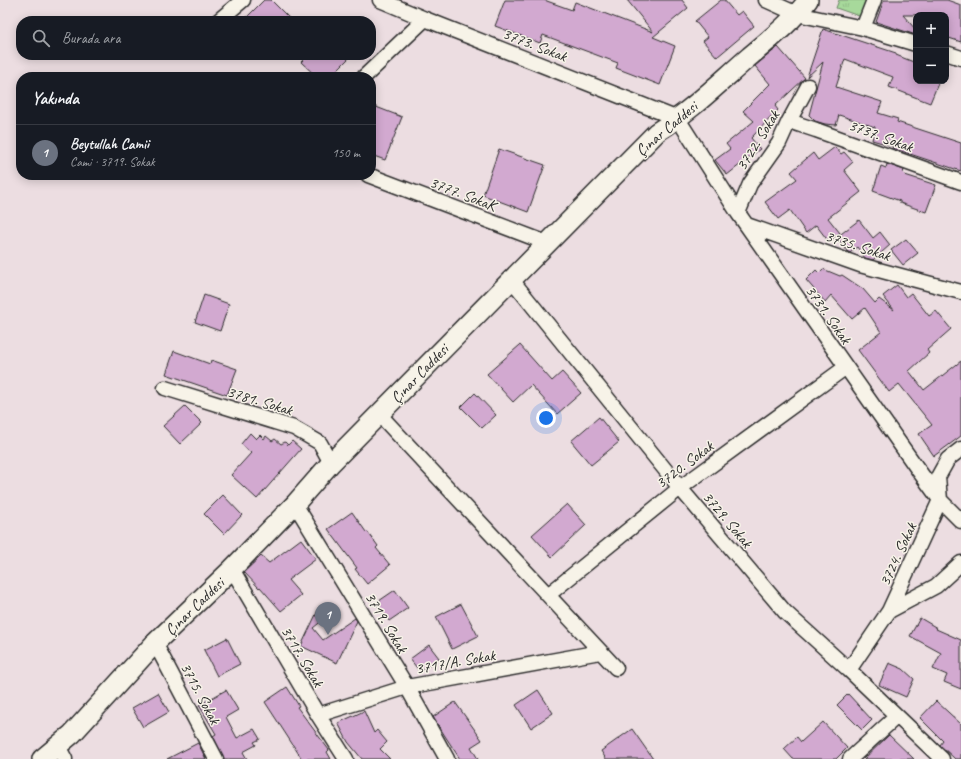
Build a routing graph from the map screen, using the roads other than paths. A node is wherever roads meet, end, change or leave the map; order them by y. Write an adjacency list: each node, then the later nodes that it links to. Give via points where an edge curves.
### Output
1 (243, 0): 6 (street)
2 (380, 0): 7 (street, 3773. Sokak)
3 (766, 0): 5 (street)
4 (874, 0): 8 (street)
5 (803, 7): 8 (street); 14 (street, Çınar Caddesi)
6 (224, 16)
7 (425, 19): 12 (street); 14 (street, 3773. Sokak)
8 (862, 28): 9 (street)
9 (913, 43)
10 (949, 54): 11 (street)
11 (961, 58)
12 (369, 72)
13 (808, 86): 15 (street, 3722. Sokak)
14 (678, 119): 18 (street, 3731. Sokak); 20 (street, Çınar Caddesi, via 657,132)
15 (789, 121): 17 (street, 3737. Sokak); 18 (street, 3722. Sokak, via 779,143 750,184)
16 (376, 178): 20 (street, 3777. SokaK)
17 (961, 182)
18 (738, 213): 19 (street, 3731. Sokak)
19 (747, 225): 22 (street, 3735. Sokak, via 860,265); 23 (street, 3731. Sokak)
20 (547, 243): 21 (street, Çınar Caddesi)
21 (510, 279): 25 (street, Çınar Caddesi); 28 (street, 3729. Sokak)
22 (961, 292)
23 (846, 367): 28 (street, 3720. Sokak); 29 (street, 3731. Sokak)
24 (165, 388): 27 (street, 3781. Sokak, via 294,428 320,443)
25 (379, 414): 27 (street, Çınar Caddesi); 34 (street)
26 (961, 449): 29 (street, 3724. Sokak, via 948,459 938,477)
27 (331, 463): 30 (street, Çınar Caddesi)
28 (680, 488): 34 (street, 3720. Sokak); 39 (street, 3729. Sokak, via 785,612)
29 (940, 500): 31 (street, 3731. Sokak); 35 (street, 3724. Sokak)
30 (295, 504): 33 (street, Çınar Caddesi); 40 (street, 3719. Sokak)
31 (961, 521)
32 (961, 563): 35 (street, via 936,586)
33 (232, 569): 36 (street, Çınar Caddesi); 41 (street, 3717. Sokak)
34 (548, 595): 37 (street)
35 (889, 611): 39 (street, 3724. Sokak)
36 (155, 643): 43 (street, Çınar Caddesi, via 72,734); 45 (street, 3715. Sokak)
37 (600, 652): 38 (street); 40 (street, 3717/A. Sokak)
38 (616, 668)
39 (849, 670): 42 (street, 3729. Sokak)
40 (407, 687): 41 (street, 3717/A. Sokak); 47 (street, 3719. Sokak)
41 (318, 715): 46 (street, 3717. Sokak)
42 (897, 716): 48 (street); 49 (street, 3729. Sokak)
43 (62, 752): 44 (street, Çınar Caddesi)
44 (42, 759)
45 (216, 759)
46 (346, 759)
47 (447, 759)
48 (850, 759)
49 (942, 759)

